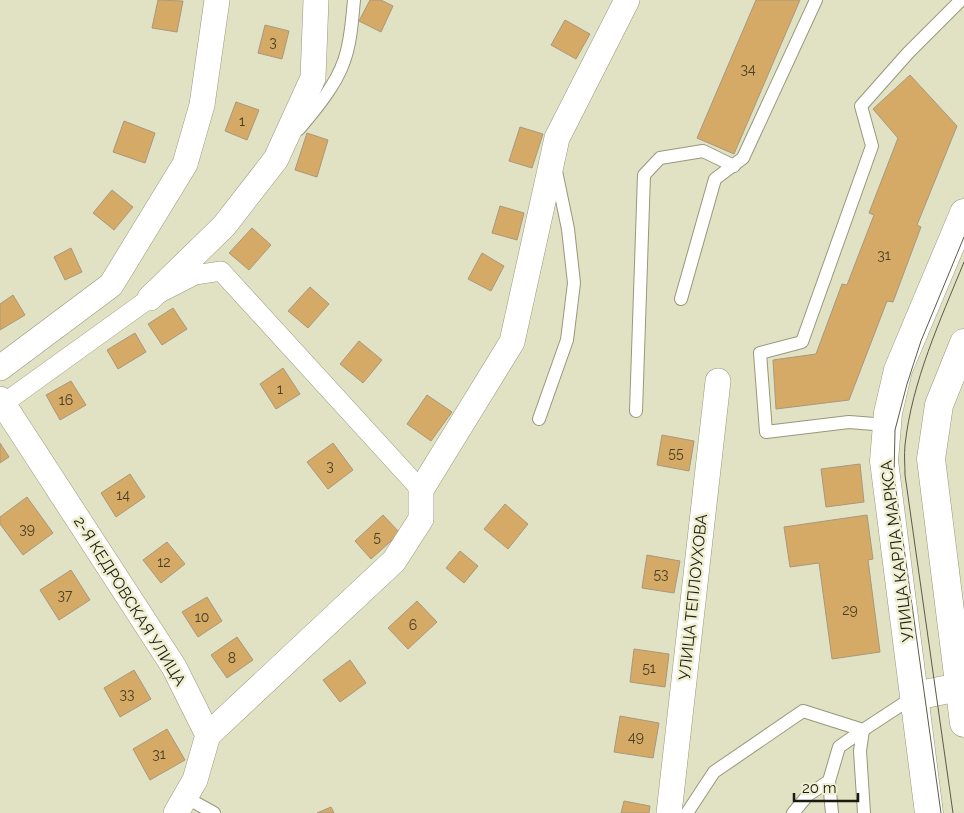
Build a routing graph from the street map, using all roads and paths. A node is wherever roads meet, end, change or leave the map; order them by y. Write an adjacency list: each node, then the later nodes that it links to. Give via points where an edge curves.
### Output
1 (217, 0): 14 (street, via 202,105 185,164 111,285)
2 (316, 0): 8 (street, via 313,78)
3 (354, 0): 8 (lane, via 344,62 328,92)
4 (627, 0): 7 (street, via 557,138)
5 (816, 0): 9 (lane, via 744,158)
6 (961, 0): 19 (lane, via 861,106 872,146 802,342 760,353 766,432 849,422)
7 (553, 157): 18 (lane, via 568,229 574,283 567,340); 20 (street, via 512,342)
8 (276, 159): 11 (street, via 224,226)
9 (734, 166): 12 (lane, via 715,179); 17 (lane, via 703,151 660,158 644,175)
10 (964, 213): 19 (main road, УЛИЦА КАРЛА МАРКСА, via 898,370)
11 (150, 298): 16 (street); 20 (street, via 195,275 221,270)
12 (681, 299)
13 (964, 343): 21 (main road, via 939,405 931,459)
14 (0, 368)
15 (718, 381): 29 (street, УЛИЦА ТЕПЛОУХОВА)
16 (1, 403): 25 (street, 2-Я КЕДРОВСКАЯ УЛИЦА, via 174,667)
17 (636, 411)
18 (539, 418)
19 (887, 425): 22 (main road, УЛИЦА КАРЛА МАРКСА, via 884,461)
20 (421, 490): 25 (street, via 420,519 394,561)
21 (962, 686): 22 (main road); 23 (main road)
22 (915, 696): 24 (lane); 34 (main road, УЛИЦА КАРЛА МАРКСА)
23 (964, 724)
24 (863, 730): 26 (lane, via 839,747); 30 (lane, via 803,711 714,772); 33 (lane, via 860,751)
25 (208, 735): 27 (street, via 195,780)
26 (829, 781): 31 (lane, via 808,795); 32 (lane)
27 (181, 805): 28 (lane)
28 (214, 813)
29 (670, 813)
30 (687, 813)
31 (793, 813)
32 (832, 813)
33 (864, 813)
34 (929, 813)

